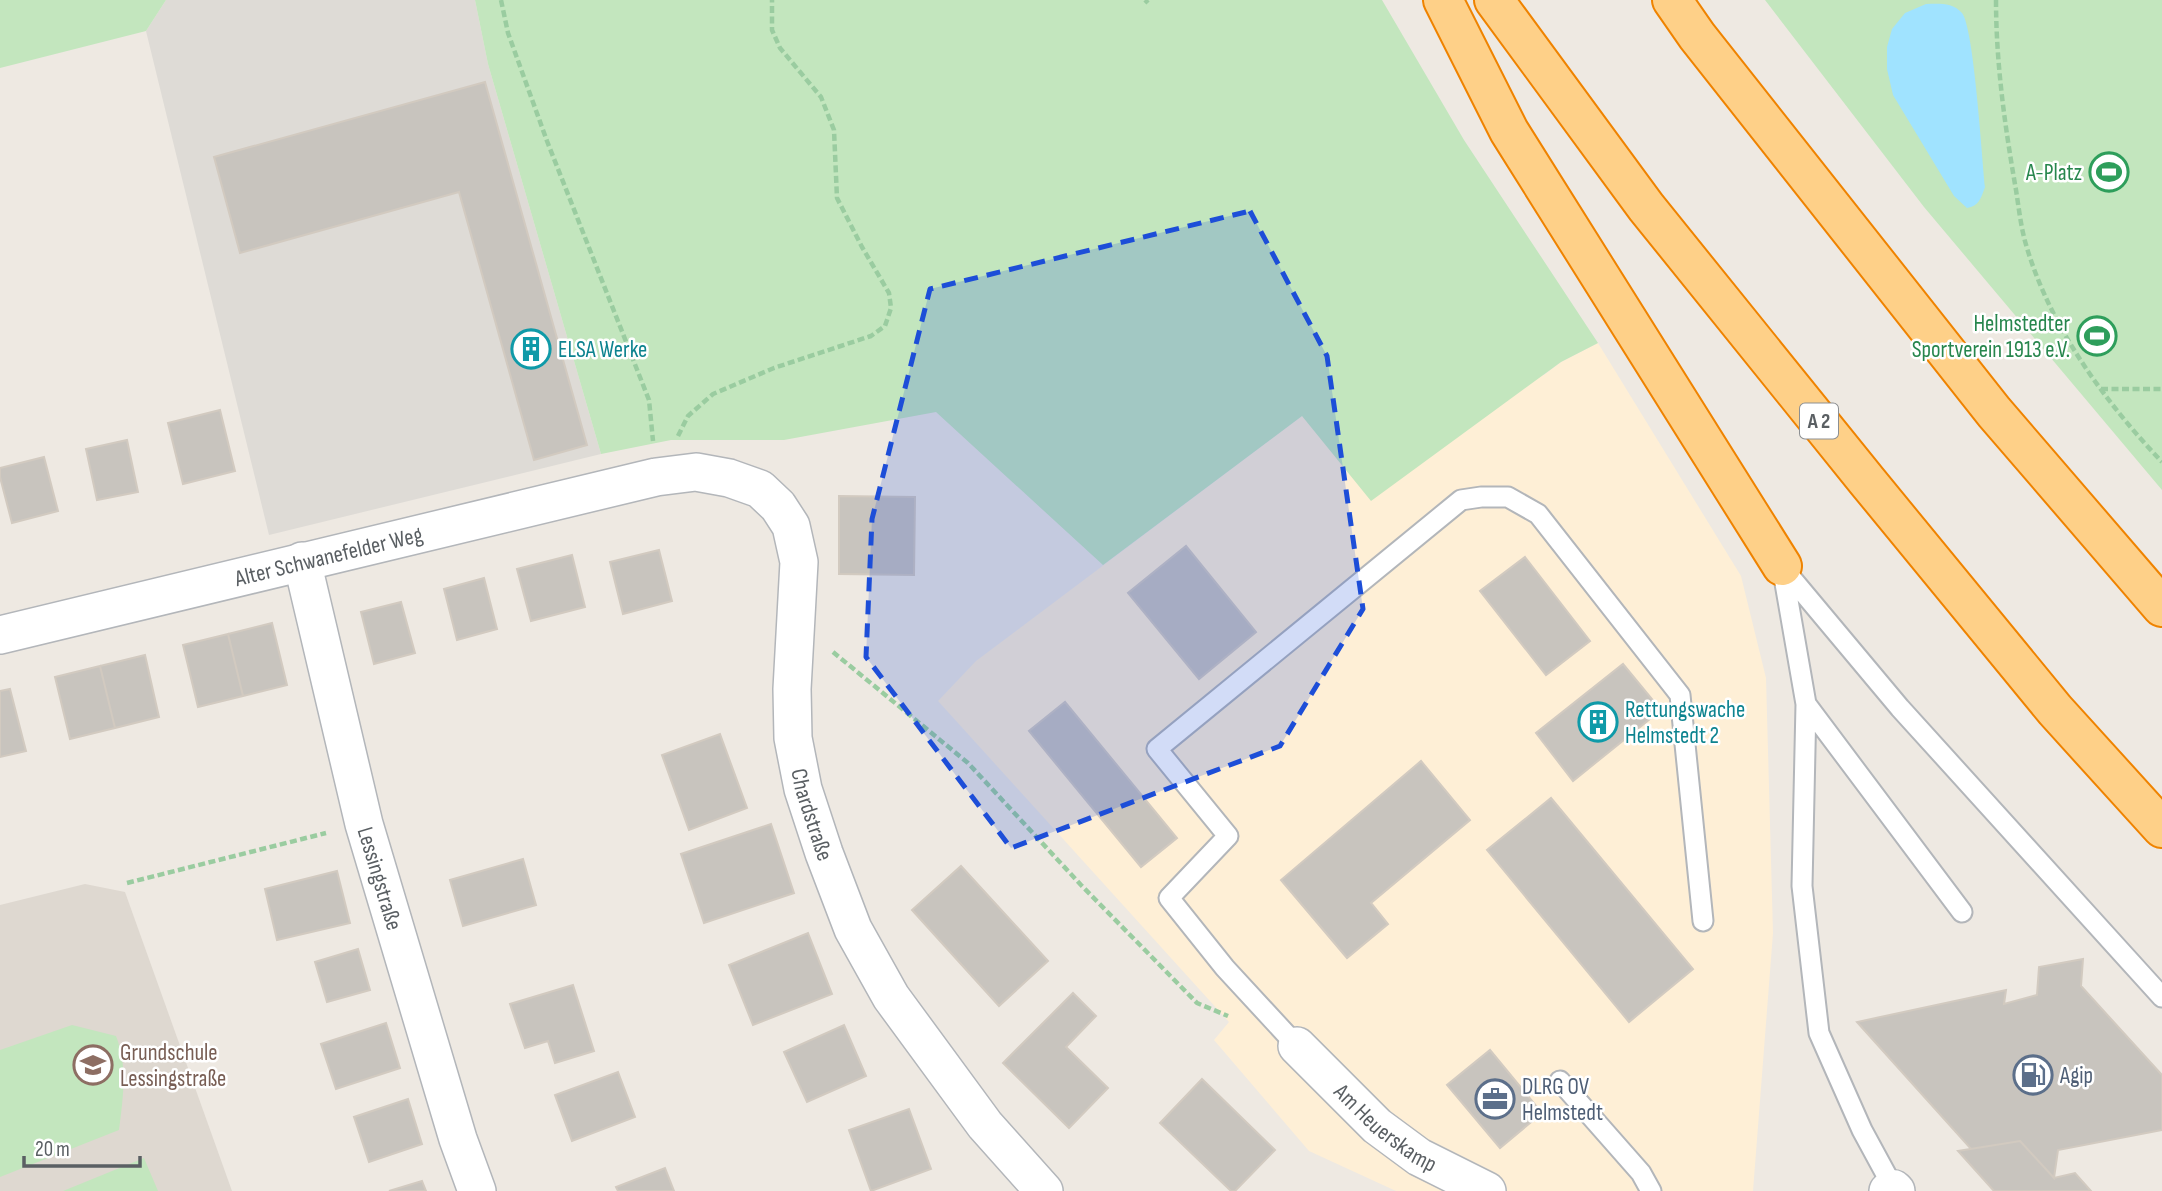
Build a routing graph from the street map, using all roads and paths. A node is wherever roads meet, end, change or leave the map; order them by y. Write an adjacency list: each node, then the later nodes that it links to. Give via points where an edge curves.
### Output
1 (501, 0): 10 (path, via 508,33 547,141 649,400)
2 (772, 0): 10 (path, via 772,30 780,48 821,97 834,130 837,198 889,293 891,307 885,326 871,336 713,394 688,416)
3 (1443, 0): 12 (highway, via 1509,131)
4 (1494, 0): 18 (highway, A 2, via 1646,206 1858,471 2055,710)
5 (1672, 0): 13 (highway, via 1994,412)
6 (1996, 0): 8 (path, via 1996,43 2008,142 2026,247 2046,297)
7 (2162, 388): 8 (path)
8 (2101, 389): 9 (path)
9 (2162, 462)
10 (656, 477): 11 (street, Alter Schwanefelder Weg); 14 (street, Chardstraße, via 696,472 729,478 760,489 778,506 792,526 799,562)
11 (302, 561): 15 (street, Alter Schwanefelder Weg); 17 (street, Lessingstraße)
12 (1782, 566): 16 (lane); 22 (lane, via 1900,708)
13 (2162, 607)
14 (797, 621): 23 (path, via 968,763 1197,1003); 28 (street, Chardstraße, via 793,738 803,789 853,929 891,997 985,1125)
15 (0, 635)
16 (1806, 704): 20 (lane); 26 (lane, via 1802,886 1819,1033)
17 (364, 824): 19 (path); 27 (street, Lessingstraße)
18 (2162, 828)
19 (127, 883)
20 (1962, 912)
21 (1703, 921): 24 (lane, via 1680,695 1538,514 1508,497 1461,500 1157,749 1228,836 1170,898 1225,968)
22 (2162, 997)
23 (1235, 1019)
24 (1297, 1046): 29 (street, Am Heuerskamp, via 1377,1126 1419,1157)
25 (1560, 1081): 30 (lane, via 1641,1172)
26 (1893, 1190)
27 (477, 1191)
28 (1044, 1191)
29 (1487, 1191)
30 (1651, 1191)

